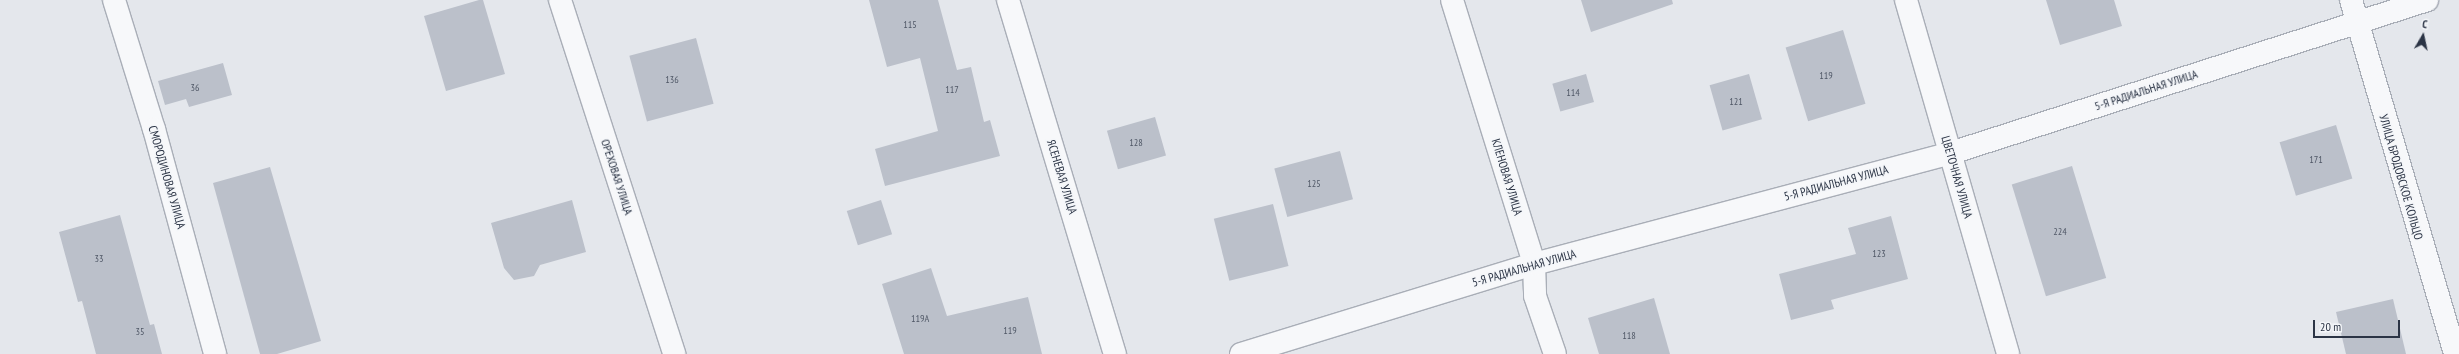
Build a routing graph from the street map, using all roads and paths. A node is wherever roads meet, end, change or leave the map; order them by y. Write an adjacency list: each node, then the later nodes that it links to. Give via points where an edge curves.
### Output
1 (114, 0): 11 (street, СМОРОДИНОВАЯ УЛИЦА, via 154,129)
2 (560, 0): 12 (street, ОРЕХОВАЯ УЛИЦА)
3 (1008, 0): 13 (street, ЯСЕНЕВАЯ УЛИЦА)
4 (1452, 0): 10 (street, КЛЕНОВАЯ УЛИЦА)
5 (1906, 0): 9 (street, ЦВЕТОЧНАЯ УЛИЦА)
6 (2351, 0): 8 (street, УЛИЦА БРОДОВСКОЕ КОЛЬЦО)
7 (2427, 0): 8 (street, 5-Я РАДИАЛЬНАЯ УЛИЦА)
8 (2356, 23): 9 (street, 5-Я РАДИАЛЬНАЯ УЛИЦА); 17 (street, УЛИЦА БРОДОВСКОЕ КОЛЬЦО)
9 (1951, 153): 10 (street, 5-Я РАДИАЛЬНАЯ УЛИЦА); 16 (street, ЦВЕТОЧНАЯ УЛИЦА)
10 (1534, 264): 14 (street, 5-Я РАДИАЛЬНАЯ УЛИЦА); 15 (street, КЛЕНОВАЯ УЛИЦА, via 1536,296)
11 (216, 354)
12 (674, 354)
13 (1115, 354)
14 (1241, 354)
15 (1555, 354)
16 (2008, 354)
17 (2455, 354)

